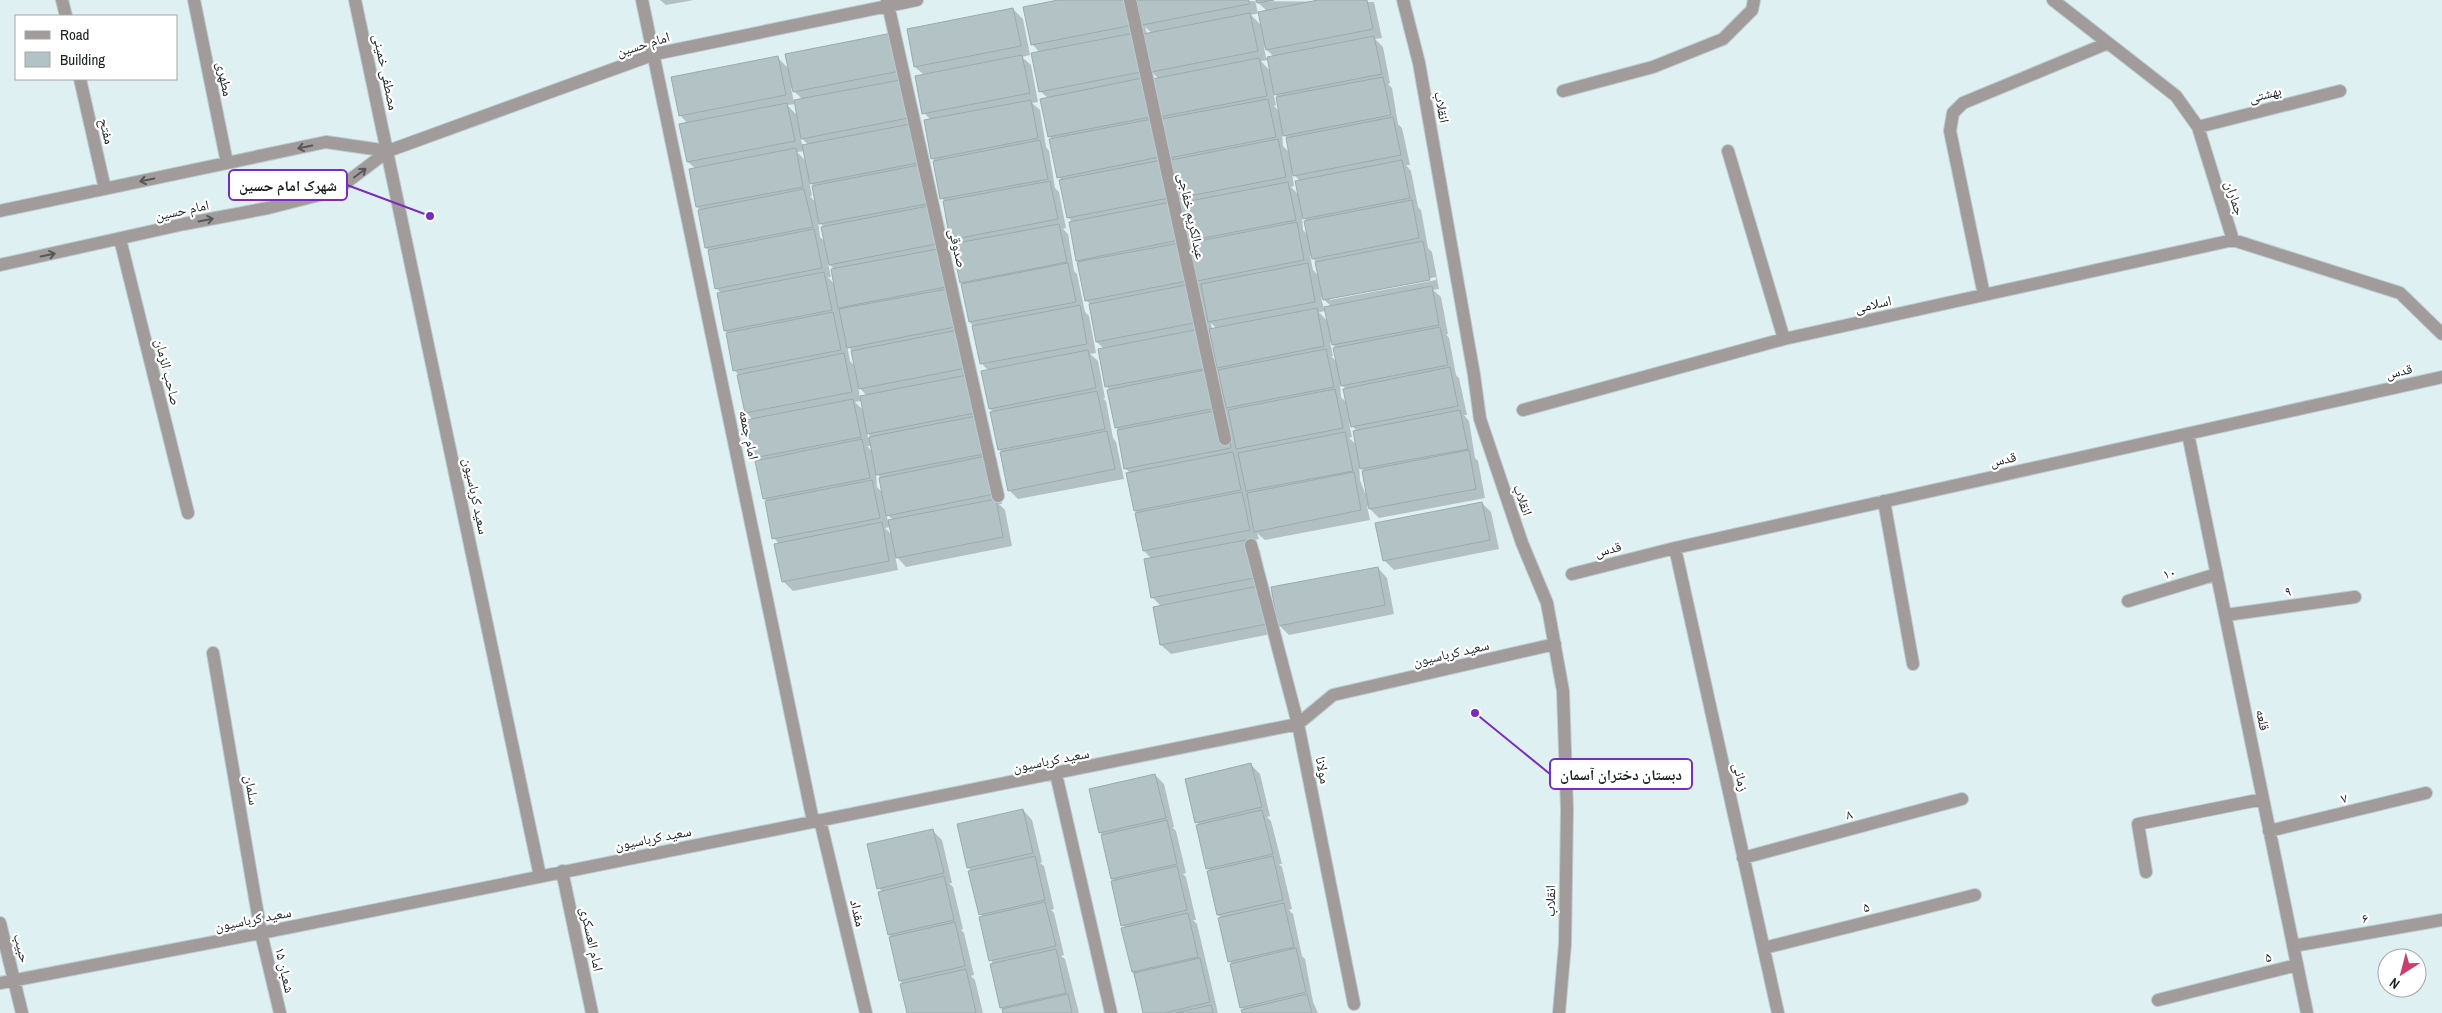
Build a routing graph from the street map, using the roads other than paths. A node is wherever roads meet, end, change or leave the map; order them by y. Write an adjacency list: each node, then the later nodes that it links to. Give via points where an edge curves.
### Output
1 (62, 0): 11 (street)
2 (194, 0): 20 (street, مطهری)
3 (355, 0): 18 (street, مصطفی خمینی)
4 (642, 0): 13 (street, امام جمعه)
5 (917, 0): 10 (street, امام حسین)
6 (1130, 0): 32 (street, عبدالکریم خفاجی)
7 (1403, 0): 43 (street, انقلاب, via 1419,63 1480,419 1522,543 1547,603)
8 (1754, 0): 15 (street, via 1752,10 1723,39 1653,67)
9 (2053, 0): 12 (street, جماران)
10 (888, 3): 13 (street, امام حسین); 33 (street, صدوقی)
11 (66, 15)
12 (2108, 43): 17 (street, جماران, via 2176,96); 26 (street, via 1963,103 1953,113 1950,131)
13 (654, 54): 18 (street, امام حسین); 51 (street, امام جمعه)
14 (80, 80): 21 (street, مفتح)
15 (1563, 91)
16 (2340, 92): 17 (street, بهشتی)
17 (2198, 126): 24 (street, جماران)
18 (388, 151): 20 (street, امام حسین, one-way to 20, via 326,142); 23 (street, امام حسین, one-way to 18, via 336,192); 56 (street, سعید کرباسیون)
19 (1728, 151): 28 (street)
20 (227, 163): 21 (street, امام حسین, one-way to 21)
21 (104, 189): 22 (street, امام حسین)
22 (0, 211)
23 (120, 239): 25 (street, امام حسین, one-way to 23); 35 (street, صاحب الزمان)
24 (2233, 240): 26 (street, اسلامی); 27 (street, via 2400,292)
25 (0, 265)
26 (1984, 295): 28 (street, اسلامی)
27 (2442, 334)
28 (1784, 339): 30 (street, اسلامی)
29 (2442, 377): 31 (street, قدس)
30 (1523, 410)
31 (2188, 434): 34 (street, قدس); 39 (street, قلعه)
32 (1225, 439)
33 (998, 496)
34 (1884, 501): 37 (street, قدس); 45 (street)
35 (188, 513)
36 (1251, 545): 46 (street, مولانا)
37 (1675, 548): 38 (street, قدس); 53 (street, زمانی)
38 (1572, 574)
39 (2217, 574): 41 (street, ۱۰); 42 (street, قلعه)
40 (2355, 597): 42 (street, ۹)
41 (2128, 601)
42 (2226, 615): 50 (street, قلعه)
43 (1555, 644): 46 (street, سعید کرباسیون, via 1333,694); 73 (street, انقلاب, via 1563,691 1567,809 1565,944)
44 (213, 653): 60 (street, سلمان)
45 (1913, 664)
46 (1298, 724): 47 (street, سعید کرباسیون); 67 (street, مولانا)
47 (1056, 774): 51 (street, سعید کرباسیون); 72 (street)
48 (2426, 793): 52 (street, ۷)
49 (1962, 799): 53 (street, ۸)
50 (2263, 799): 52 (street, قلعه); 55 (street, via 2138,824)
51 (817, 821): 54 (street, سعید کرباسیون); 71 (street, مقداد)
52 (2270, 831): 61 (street, قلعه)
53 (1744, 858): 62 (street, زمانی)
54 (562, 871): 56 (street, سعید کرباسیون); 70 (street, امام العسکری)
55 (2146, 872)
56 (540, 876): 60 (street, سعید کرباسیون)
57 (1975, 895): 62 (street, ۵)
58 (2442, 920): 61 (street, ۶)
59 (0, 923): 64 (street, حبیب)
60 (261, 933): 64 (street, سعید کرباسیون); 69 (street, ۱۵ شعبان)
61 (2293, 946): 63 (street, قلعه)
62 (1764, 948): 74 (street, زمانی)
63 (2297, 965): 66 (street, ۵); 75 (street, قلعه)
64 (14, 980): 65 (street, سعید کرباسیون); 68 (street, حبیب)
65 (0, 983)
66 (2158, 1000)
67 (1354, 1004)
68 (22, 1013)
69 (280, 1013)
70 (592, 1013)
71 (866, 1013)
72 (1111, 1013)
73 (1559, 1013)
74 (1778, 1013)
75 (2307, 1013)

